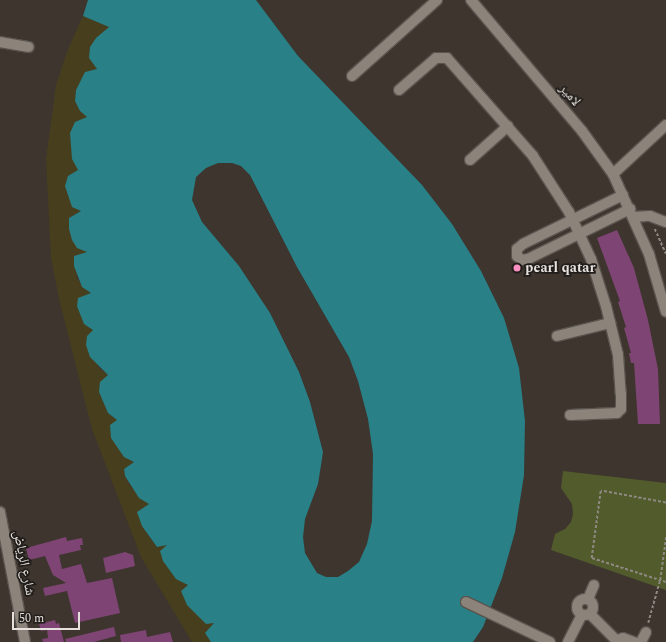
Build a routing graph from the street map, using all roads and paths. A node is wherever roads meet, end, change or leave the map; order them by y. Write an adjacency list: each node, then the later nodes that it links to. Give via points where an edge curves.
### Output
1 (437, 0): 5 (street)
2 (471, 0): 10 (street, لامير, via 582,131)
3 (0, 42): 4 (street)
4 (29, 47)
5 (352, 76)
6 (399, 90): 8 (street, via 436,58 444,57 452,62)
7 (666, 125): 10 (street)
8 (508, 126): 9 (street); 14 (street, via 545,173)
9 (470, 160)
10 (613, 174): 11 (street, لامير)
11 (623, 195): 12 (street, لامير); 14 (street)
12 (632, 213): 13 (street); 16 (street); 18 (street, لامير, via 657,275)
13 (650, 216): 15 (street); 17 (path)
14 (573, 220): 16 (street); 16 (street, via 523,244 517,249 517,256 522,260 528,258)
15 (666, 222)
16 (579, 233): 19 (street, via 591,259)
17 (666, 254)
18 (666, 312)
19 (610, 323): 20 (street); 21 (street, via 620,373 621,409 614,414)
20 (557, 336)
21 (570, 415)
22 (666, 503): 25 (path, via 601,491 592,558)
23 (0, 512): 32 (street, شارع الرياض)
24 (666, 537): 25 (path)
25 (660, 580): 26 (path); 30 (path)
26 (666, 582)
27 (594, 585): 29 (street, via 588,599 593,606)
28 (466, 602): 33 (street)
29 (586, 614): 31 (street); 34 (street)
30 (646, 632): 36 (street)
31 (616, 641): 35 (street, via 623,638)
32 (25, 642)
33 (550, 642)
34 (568, 642)
35 (634, 642)
36 (641, 642)

